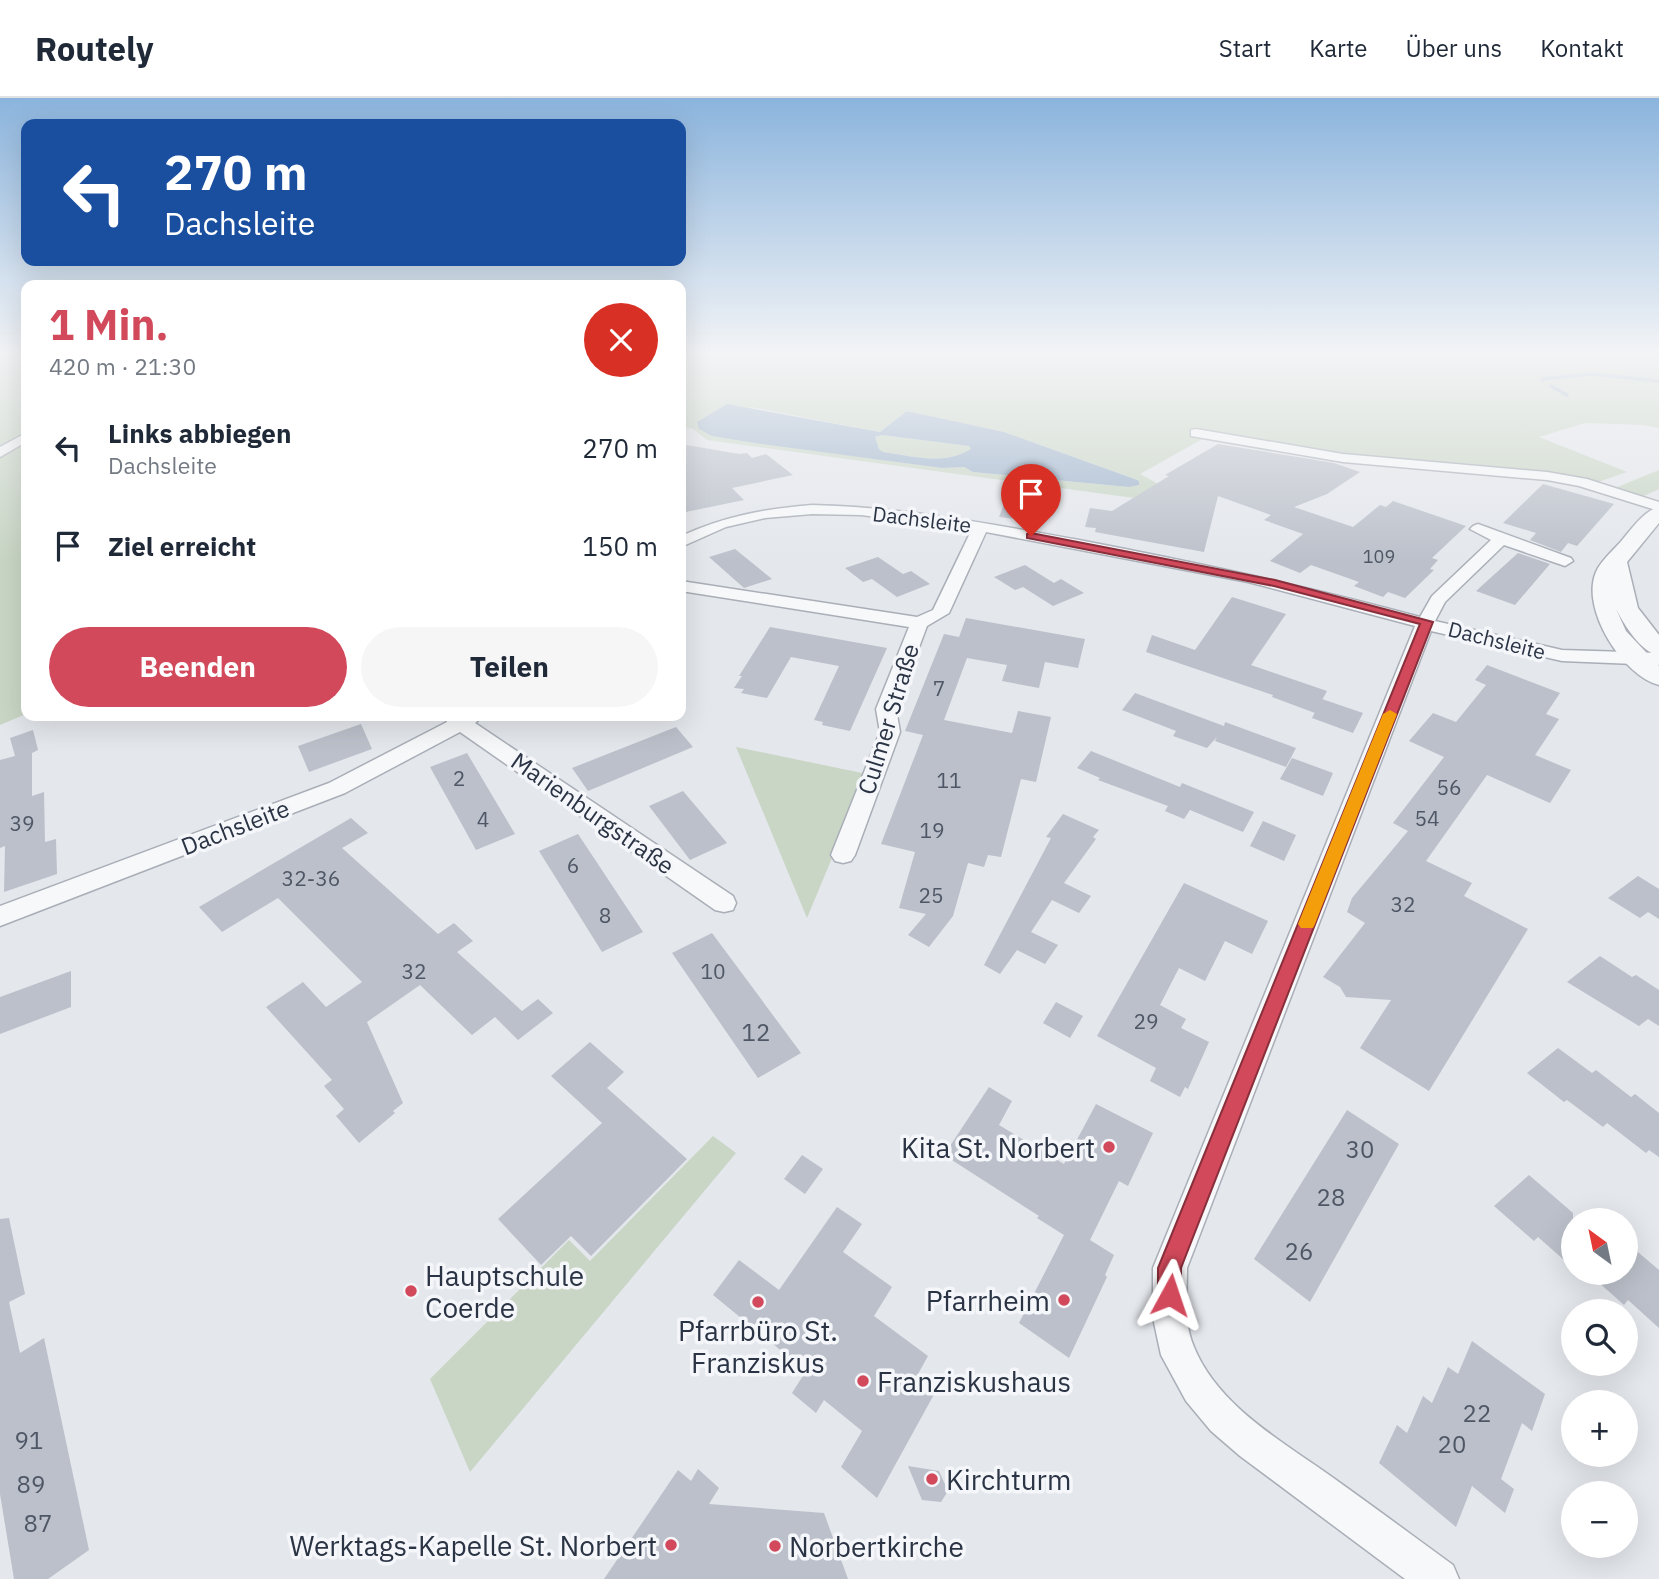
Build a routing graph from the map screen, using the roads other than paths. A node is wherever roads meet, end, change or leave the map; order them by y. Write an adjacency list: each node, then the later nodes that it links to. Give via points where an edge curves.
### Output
1 (1196, 433): 4 (street, via 1343,458 1547,476 1582,482)
2 (21, 440): 3 (street)
3 (0, 453)
4 (1659, 507)
5 (1659, 513): 9 (street)
6 (981, 527): 7 (street, Dachsleite, via 800,509 730,520); 11 (street, Dachsleite, via 1275,583); 12 (street, Culmer Straße, via 940,613)
7 (686, 539)
8 (1565, 561): 11 (street, via 1490,534)
9 (1616, 561): 13 (street, via 1628,608); 14 (street, via 1605,575 1604,604 1610,624)
10 (686, 587): 12 (street, Culmer Straße)
11 (1426, 622): 14 (street, Dachsleite, via 1550,654); 21 (street, via 1170,1268 1170,1321 1182,1362 1201,1393 1231,1426)
12 (919, 623): 18 (street, Culmer Straße, via 886,709 890,732)
13 (1659, 649)
14 (1647, 659): 15 (street)
15 (1659, 678)
16 (457, 721): 20 (street, Dachsleite, via 337,788)
17 (466, 721): 19 (street, Marienburgstraße)
18 (844, 855)
19 (724, 903)
20 (0, 916)
21 (1439, 1579)

